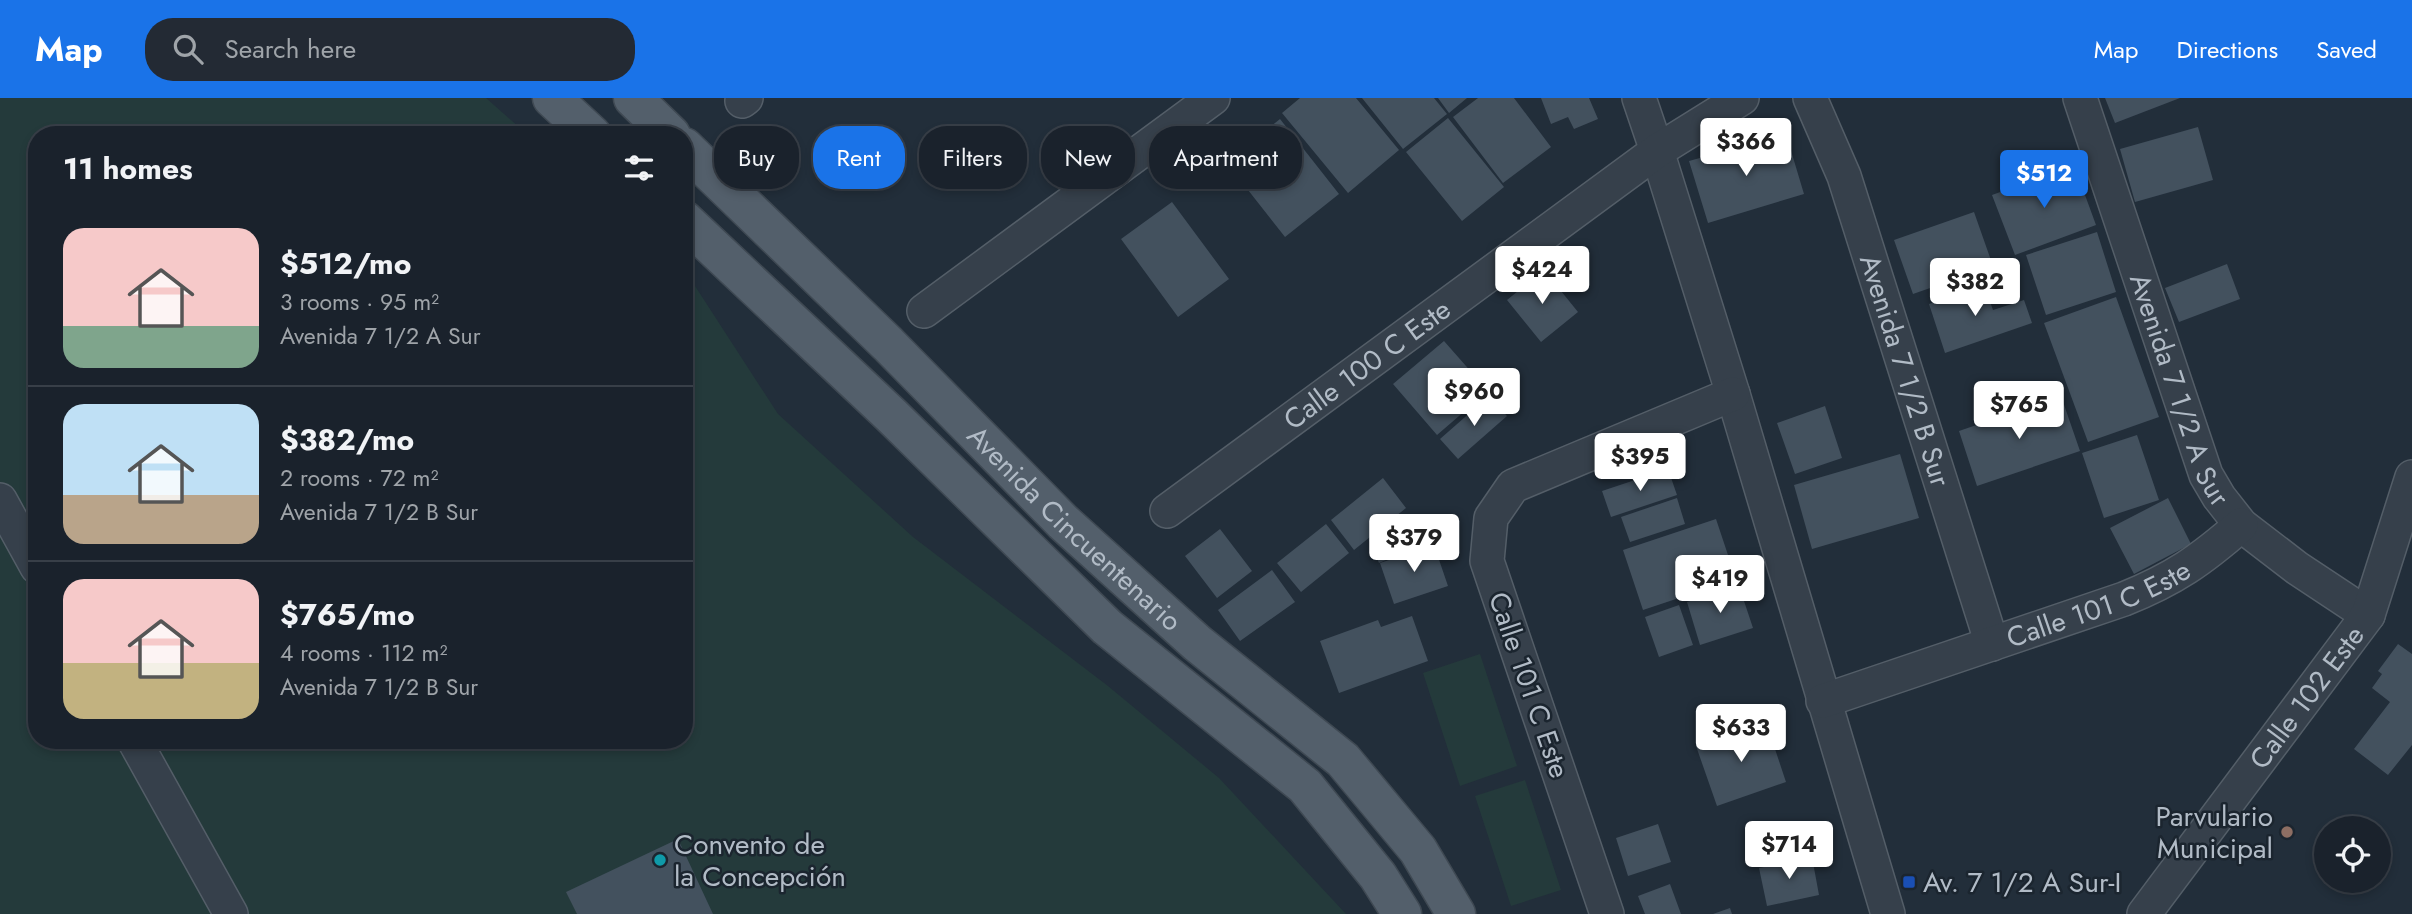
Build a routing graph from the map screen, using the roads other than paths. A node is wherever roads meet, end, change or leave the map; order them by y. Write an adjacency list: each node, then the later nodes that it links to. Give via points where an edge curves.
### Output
1 (552, 98): 8 (main road)
2 (633, 98): 9 (main road)
3 (1213, 98): 13 (street)
4 (1639, 98): 10 (street)
5 (1742, 98): 10 (street, Calle 100 C Este)
6 (1810, 98): 21 (street, Avenida 7 1/2 B Sur, via 1844,176)
7 (2080, 98): 18 (street, Avenida 7 1/2 A Sur, via 2206,475)
8 (582, 126)
9 (662, 126)
10 (1657, 151): 14 (street); 17 (street, Calle 100 C Este)
11 (693, 156): 26 (main road, Avenida Cincuentenario, via 1063,522 1197,643 1343,760 1418,850)
12 (693, 228): 25 (main road, Avenida Cincuentenario, via 1107,627 1306,786 1378,876)
13 (924, 311)
14 (1732, 394): 22 (street); 27 (street, Calle 101 C Este, via 1513,486 1491,518 1487,561)
15 (2412, 477): 20 (street, Calle 102 Este)
16 (0, 500): 19 (street)
17 (1167, 511)
18 (2241, 525): 20 (street, Avenida 7 1/2 A Sur); 21 (street, Calle 101 C Este, via 2203,558 2163,583)
19 (28, 550)
20 (2368, 615): 29 (street, Calle 102 Este)
21 (1992, 644): 22 (street, Calle 101 C Este)
22 (1823, 701): 28 (street)
23 (139, 749): 24 (street)
24 (230, 914)
25 (1402, 914)
26 (1456, 914)
27 (1606, 914)
28 (1888, 914)
29 (2144, 914)

